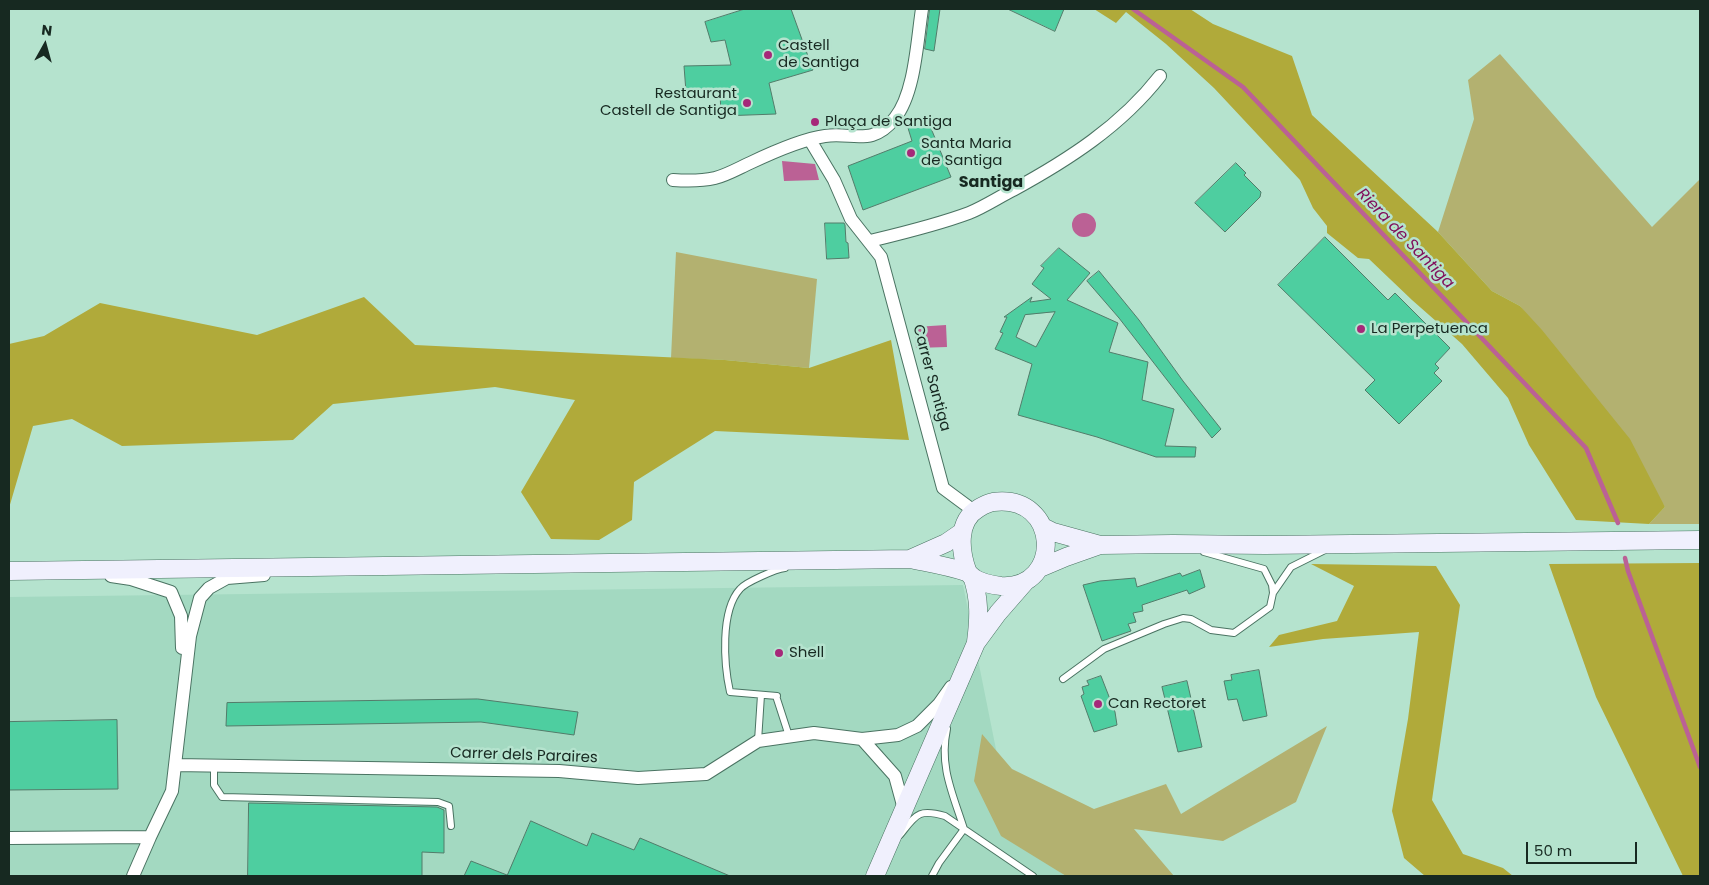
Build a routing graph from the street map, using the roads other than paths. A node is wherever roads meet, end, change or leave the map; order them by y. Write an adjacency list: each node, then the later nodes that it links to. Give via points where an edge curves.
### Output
1 (922, 9): 3 (street, via 910,85 896,117 878,133 863,138 838,135)
2 (1160, 76): 5 (street, via 1112,126 1068,158 1022,185 972,212)
3 (810, 140): 4 (street, via 716,178); 5 (street, Carrer Santiga, via 834,180 851,219)
4 (674, 180)
5 (870, 241): 6 (street, Carrer Santiga, via 881,257 944,488)
6 (974, 511): 7 (main road, via 989,503 1006,500 1020,503 1035,514); 8 (main road)
7 (1043, 527): 12 (main road); 16 (main road, via 1046,546)
8 (962, 532): 13 (main road, via 946,544); 19 (main road, via 963,560)
9 (1700, 540): 11 (main road)
10 (1173, 544): 11 (main road); 12 (main road); 21 (lane, via 1264,569)
11 (1337, 544): 21 (lane, via 1291,567)
12 (1100, 545): 16 (main road)
13 (910, 559): 14 (main road); 19 (main road)
14 (833, 560): 15 (main road); 27 (lane, via 780,569 740,588 733,600 727,620 726,673 730,692)
15 (323, 567): 17 (main road); 26 (street, via 227,578 209,588 200,598 190,636)
16 (1040, 568): 20 (main road)
17 (70, 570): 18 (main road); 26 (street, via 131,579 171,592 181,616)
18 (9, 571)
19 (970, 575): 20 (main road, via 1002,586); 22 (main road, via 979,602)
20 (1025, 582): 22 (main road)
21 (1273, 593): 24 (lane, via 1270,606 1234,633 1211,630 1192,619 1183,618 1104,649)
22 (976, 643): 23 (main road)
23 (966, 667): 25 (main road); 29 (street, Carrer dels Paraires, via 918,726 898,735)
24 (1064, 679)
25 (955, 691): 33 (main road); 35 (lane, via 944,755 946,775)
26 (184, 692): 31 (street)
27 (761, 696): 28 (lane, via 776,696); 30 (lane)
28 (789, 736): 29 (street, Carrer dels Paraires, via 814,733); 30 (street, Carrer dels Paraires)
29 (862, 739): 33 (street, via 895,776)
30 (758, 741): 32 (street, Carrer dels Paraires, via 706,774 638,778 559,771)
31 (175, 765): 32 (street, Carrer dels Paraires); 36 (street, via 172,792)
32 (214, 765): 34 (lane, via 214,785 222,797 438,802 449,806)
33 (904, 809): 38 (main road)
34 (451, 826)
35 (964, 829): 38 (lane, via 945,816 930,812 921,814 914,818); 41 (lane); 42 (lane)
36 (150, 837): 37 (street); 39 (street)
37 (9, 838)
38 (882, 859): 40 (main road)
39 (134, 876)
40 (875, 876)
41 (932, 876)
42 (1033, 876)

